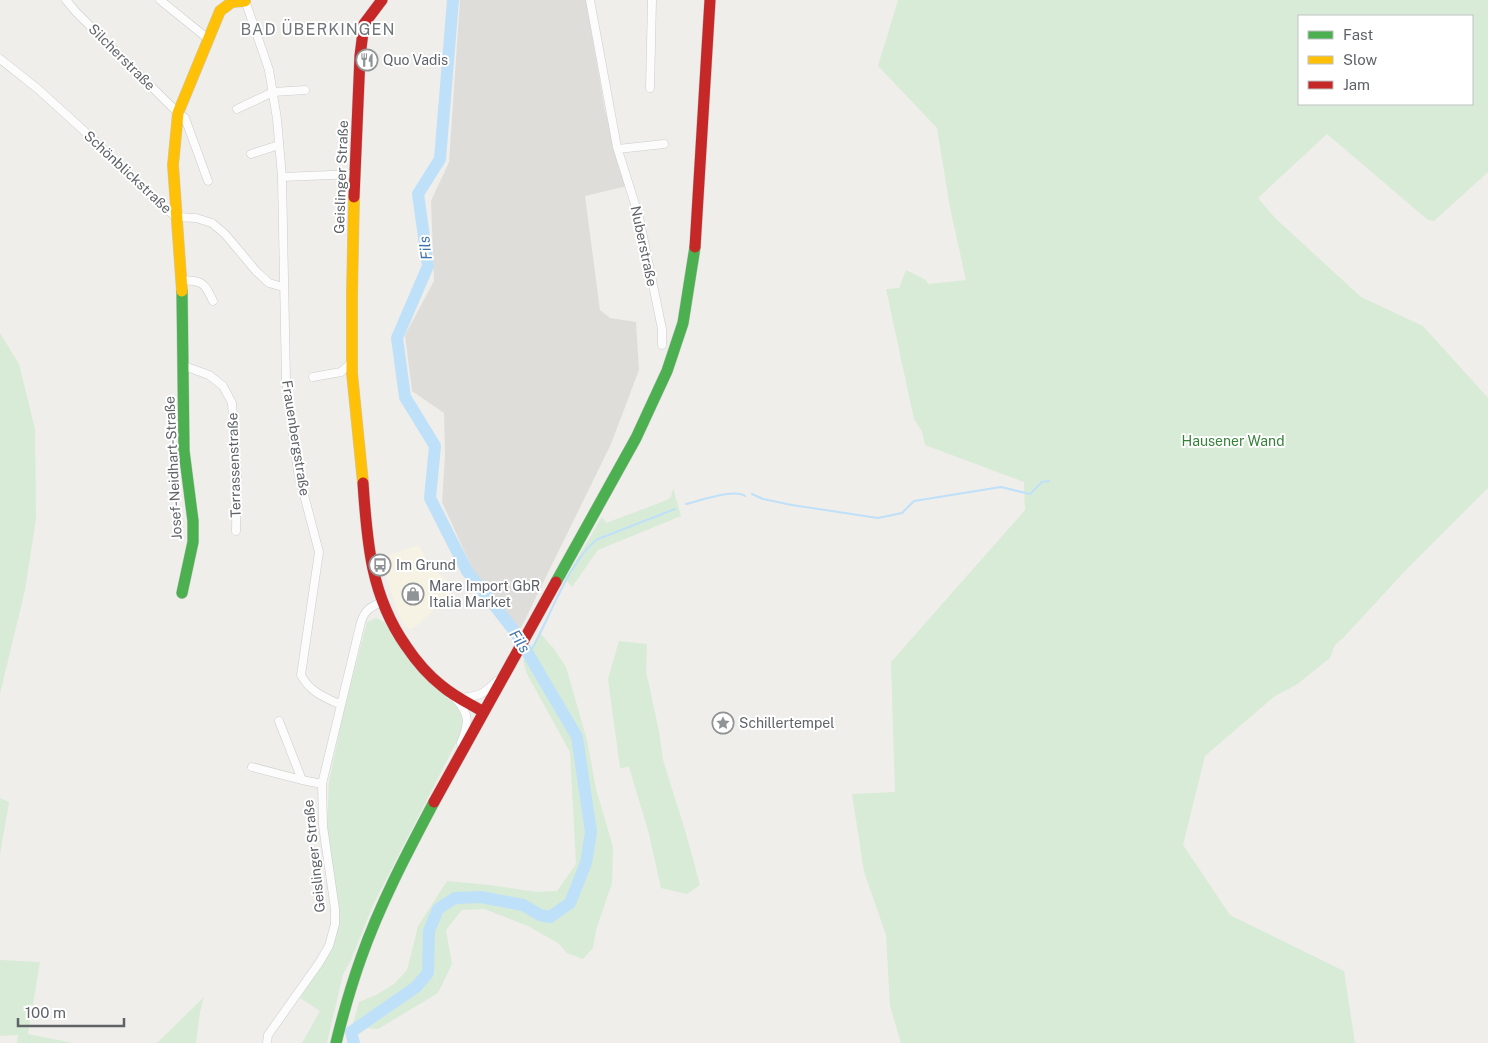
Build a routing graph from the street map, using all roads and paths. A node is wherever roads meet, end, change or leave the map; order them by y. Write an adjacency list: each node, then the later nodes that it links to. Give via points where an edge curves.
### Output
1 (66, 0): 14 (street, Silcherstraße)
2 (160, 0): 8 (street)
3 (382, 0): 19 (street, Geislinger Straße, via 364,24)
4 (590, 0): 17 (street, Nuberstraße)
5 (652, 0): 10 (street)
6 (710, 0): 33 (street, via 695,248 691,285 676,348 653,404)
7 (245, 1): 8 (street, Josef-Neidhart-Straße, via 232,2 220,11); 12 (street, Frauenbergstraße, via 269,70)
8 (207, 38): 14 (street, Josef-Neidhart-Straße)
9 (0, 59): 22 (street, Schönblickstraße, via 38,89)
10 (650, 88)
11 (305, 90): 12 (street)
12 (272, 92): 13 (street); 16 (street, Frauenbergstraße)
13 (237, 109)
14 (178, 113): 21 (street, via 185,118); 22 (street, Josef-Neidhart-Straße, via 173,165)
15 (664, 144): 17 (street)
16 (280, 145): 18 (street); 20 (street, Frauenbergstraße)
17 (618, 149): 26 (street, Nuberstraße, via 639,216 662,329)
18 (251, 154)
19 (356, 174): 20 (street); 27 (street, Geislinger Straße)
20 (282, 177): 24 (street, Frauenbergstraße)
21 (208, 181)
22 (176, 217): 23 (street, Josef-Neidhart-Straße); 24 (street, Schönblickstraße, via 212,223 269,283)
23 (181, 280): 25 (street, via 198,281); 28 (street, Josef-Neidhart-Straße)
24 (283, 287): 35 (street, Frauenbergstraße, via 286,380 294,445 319,552 301,674 314,693)
25 (213, 301)
26 (662, 344)
27 (352, 362): 29 (street, via 341,372); 32 (street, Geislinger Straße, via 368,548)
28 (184, 366): 30 (street, Terrassenstraße, via 209,375 223,386 232,403 237,475); 31 (street, Josef-Neidhart-Straße, via 184,451 193,542)
29 (313, 377)
30 (236, 531)
31 (182, 593)
32 (382, 602): 34 (street, Geislinger Straße, via 390,621 430,676); 35 (street, Geislinger Straße, via 364,612)
33 (506, 674): 34 (street, via 487,692 477,696); 36 (street)
34 (455, 696): 36 (street, Geislinger Straße); 39 (street, Geislinger Straße, via 468,720)
35 (341, 705): 41 (street, Geislinger Straße)
36 (484, 712): 39 (street)
37 (278, 721): 40 (street)
38 (252, 767): 40 (street)
39 (448, 776): 43 (street, via 389,888 363,951 343,1010)
40 (302, 780): 41 (street)
41 (322, 784): 42 (street, Geislinger Straße, via 323,826 335,924 329,946 268,1035)
42 (267, 1043)
43 (336, 1043)

